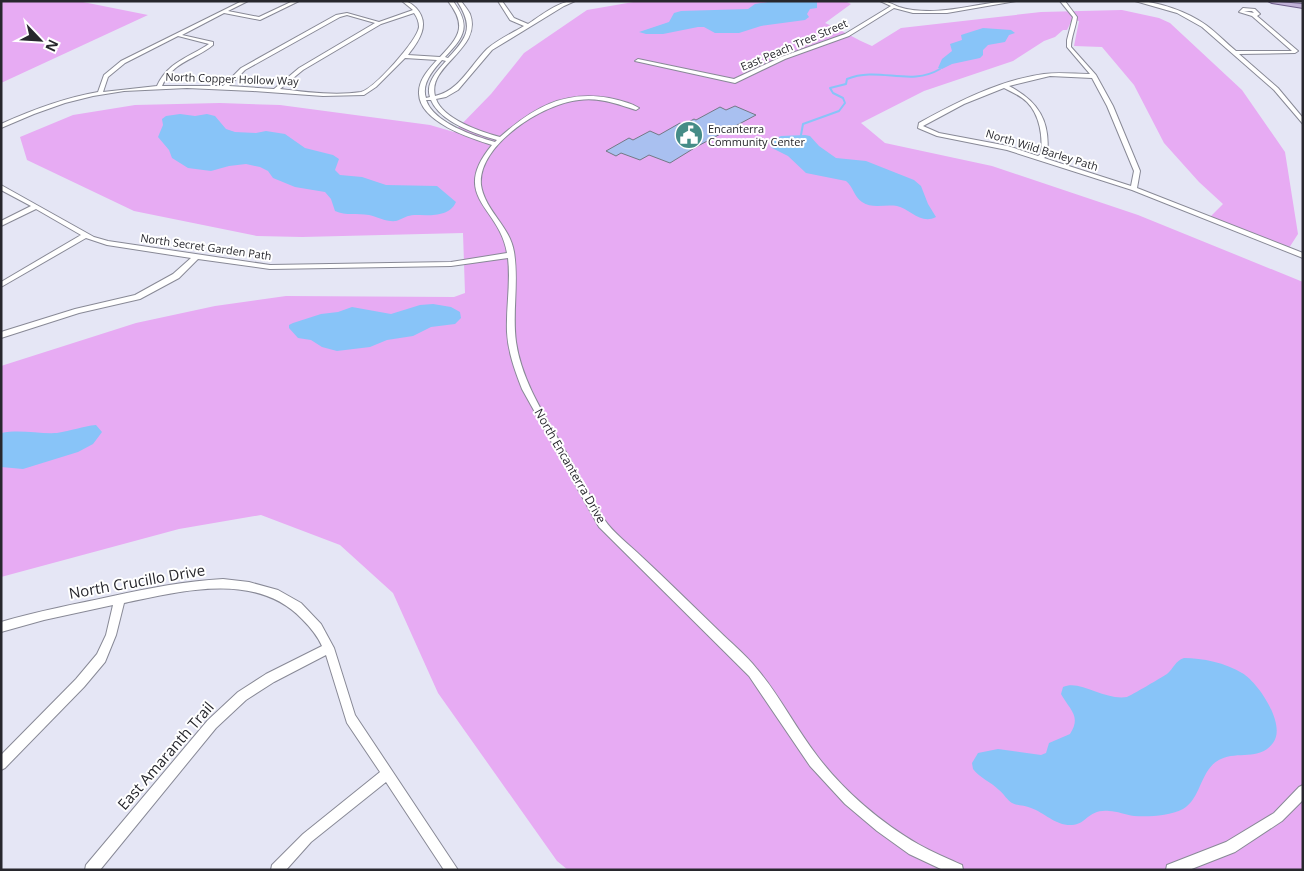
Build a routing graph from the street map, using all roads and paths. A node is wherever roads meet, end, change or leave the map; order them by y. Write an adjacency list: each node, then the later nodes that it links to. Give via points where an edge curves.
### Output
1 (246, 1): 16 (street)
2 (297, 1): 16 (street, via 260,19)
3 (404, 1): 15 (street)
4 (450, 1): 23 (street, via 459,13 461,28 454,44)
5 (459, 1): 24 (street, via 469,15 469,33)
6 (500, 1): 19 (street, via 507,15)
7 (573, 1): 19 (street)
8 (882, 1): 14 (street)
9 (1014, 1): 14 (street, via 917,12)
10 (1062, 1): 26 (street, via 1075,17 1069,47)
11 (1137, 1): 21 (street, via 1186,16 1204,26)
12 (1272, 1): 13 (main road)
13 (1303, 6)
14 (893, 7): 25 (street, East Peach Tree Street, via 847,35 783,58 735,81)
15 (416, 11): 18 (street); 22 (street, via 422,27 417,40)
16 (224, 12): 20 (street)
17 (1253, 15): 21 (street, via 1296,51)
18 (379, 22): 28 (street, via 342,14 243,69); 30 (street, via 301,69)
19 (528, 26): 33 (street, via 490,48 456,89)
20 (178, 35): 27 (street, via 211,45 166,71); 31 (street, via 113,68 103,81)
21 (1235, 53): 36 (street, via 1276,89)
22 (404, 56): 23 (street); 32 (street)
23 (441, 60): 24 (street); 34 (street, via 424,80)
24 (450, 61): 33 (street, via 433,82 430,90)
25 (638, 61)
26 (1094, 76): 29 (street, North Wild Barley Path, via 1036,76); 41 (street, via 1137,171)
27 (159, 86): 28 (street, North Copper Hollow Way); 31 (street, North Copper Hollow Way)
28 (225, 87): 30 (street, North Copper Hollow Way)
29 (1006, 87): 39 (street, via 1031,103 1035,110 1045,136 1044,155); 39 (street, North Wild Barley Path, via 957,105 920,127)
30 (276, 90): 32 (street, North Copper Hollow Way)
31 (100, 93): 37 (street, via 40,108)
32 (364, 93)
33 (432, 99): 34 (street); 38 (street, via 459,124)
34 (423, 100): 38 (street, via 430,112 472,138)
35 (636, 108): 38 (street, North Encanterra Drive, via 608,99 586,98 551,103 528,116)
36 (1303, 122)
37 (1, 126)
38 (498, 142): 45 (street, North Encanterra Drive, via 482,166 479,188 488,210 505,234)
39 (1039, 158): 41 (street, North Wild Barley Path)
40 (1, 187): 42 (street, North Secret Garden Path)
41 (1134, 189): 47 (street, North Wild Barley Path)
42 (35, 207): 43 (street); 44 (street, North Secret Garden Path)
43 (1, 224)
44 (86, 235): 46 (street, North Secret Garden Path, via 107,243); 48 (street)
45 (511, 255): 46 (street, North Secret Garden Path, via 451,264 270,267); 59 (street, North Encanterra Drive, via 511,341 517,365 526,389 602,524 753,672 814,762 849,800 881,828)
46 (196, 256): 49 (street, via 176,276 137,296)
47 (1303, 256)
48 (1, 285)
49 (1, 336)
50 (120, 599): 51 (street, North Crucillo Drive); 52 (street, North Crucillo Drive, via 213,582 260,589 281,597 302,611); 53 (street, via 111,635 100,658)
51 (1, 627)
52 (329, 648): 54 (street, North Crucillo Drive, via 351,719); 56 (street, East Amaranth Trail, via 270,678 236,701 212,724)
53 (1, 764)
54 (386, 774): 57 (street, via 307,838); 58 (street, North Crucillo Drive)
55 (1303, 791): 60 (street, via 1278,817 1230,847)
56 (91, 870)
57 (277, 870)
58 (452, 870)
59 (957, 870)
60 (1172, 870)

